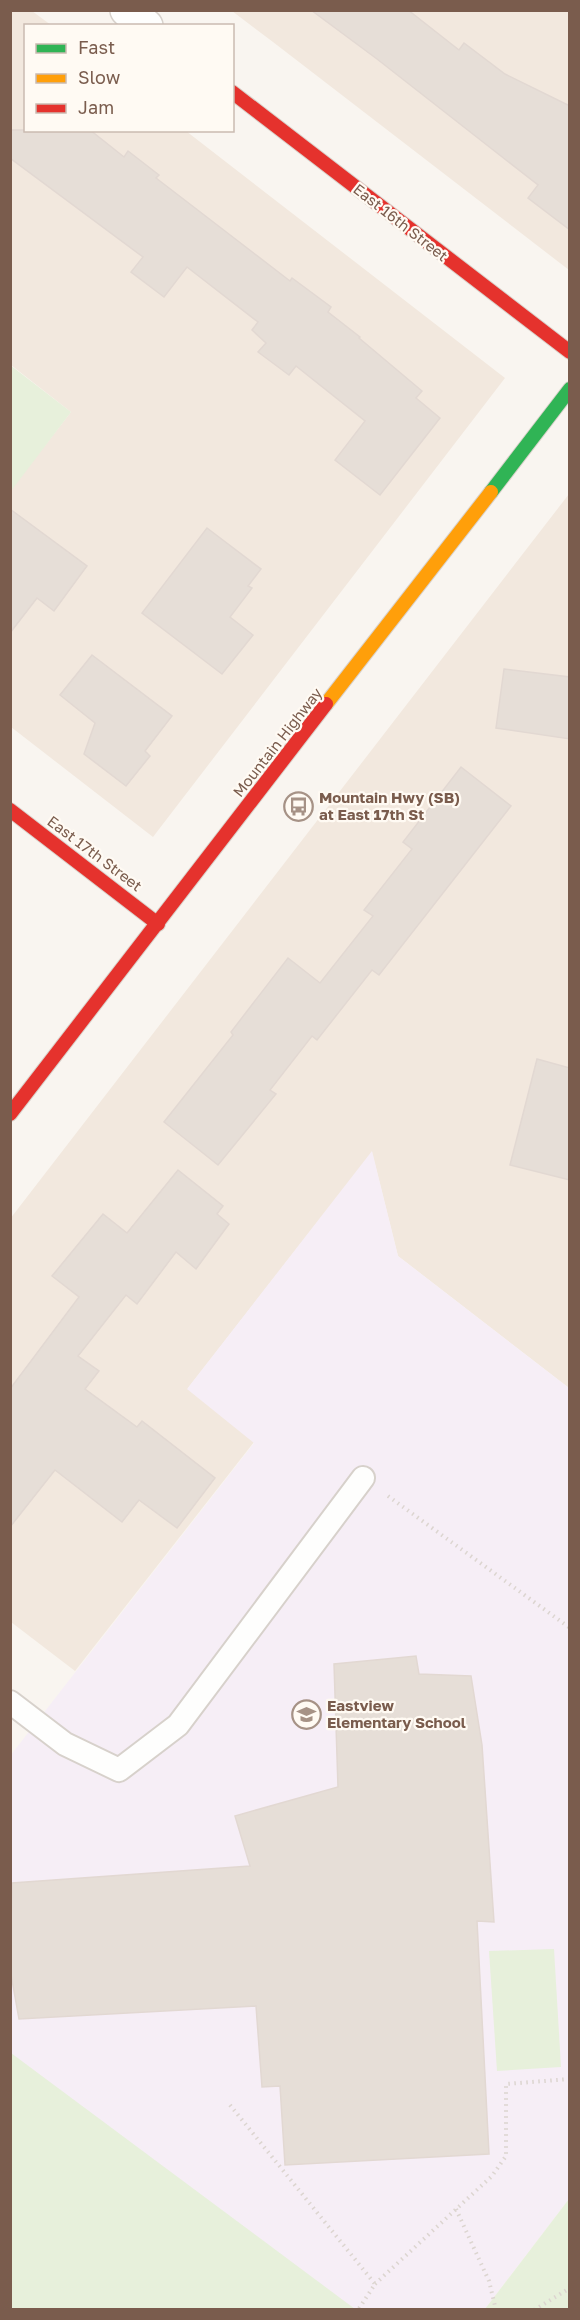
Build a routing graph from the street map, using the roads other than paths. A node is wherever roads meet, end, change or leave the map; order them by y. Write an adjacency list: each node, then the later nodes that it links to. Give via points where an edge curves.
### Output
1 (127, 10): 2 (street)
2 (144, 24)
3 (234, 94): 4 (main road, East 16th Street)
4 (570, 352)
5 (570, 389): 7 (main road, Mountain Highway)
6 (10, 810): 7 (main road, East 17th Street)
7 (158, 924): 8 (main road, Mountain Highway)
8 (10, 1114)
9 (363, 1478): 10 (lane, via 178,1725 119,1770 65,1744)
10 (10, 1702)

